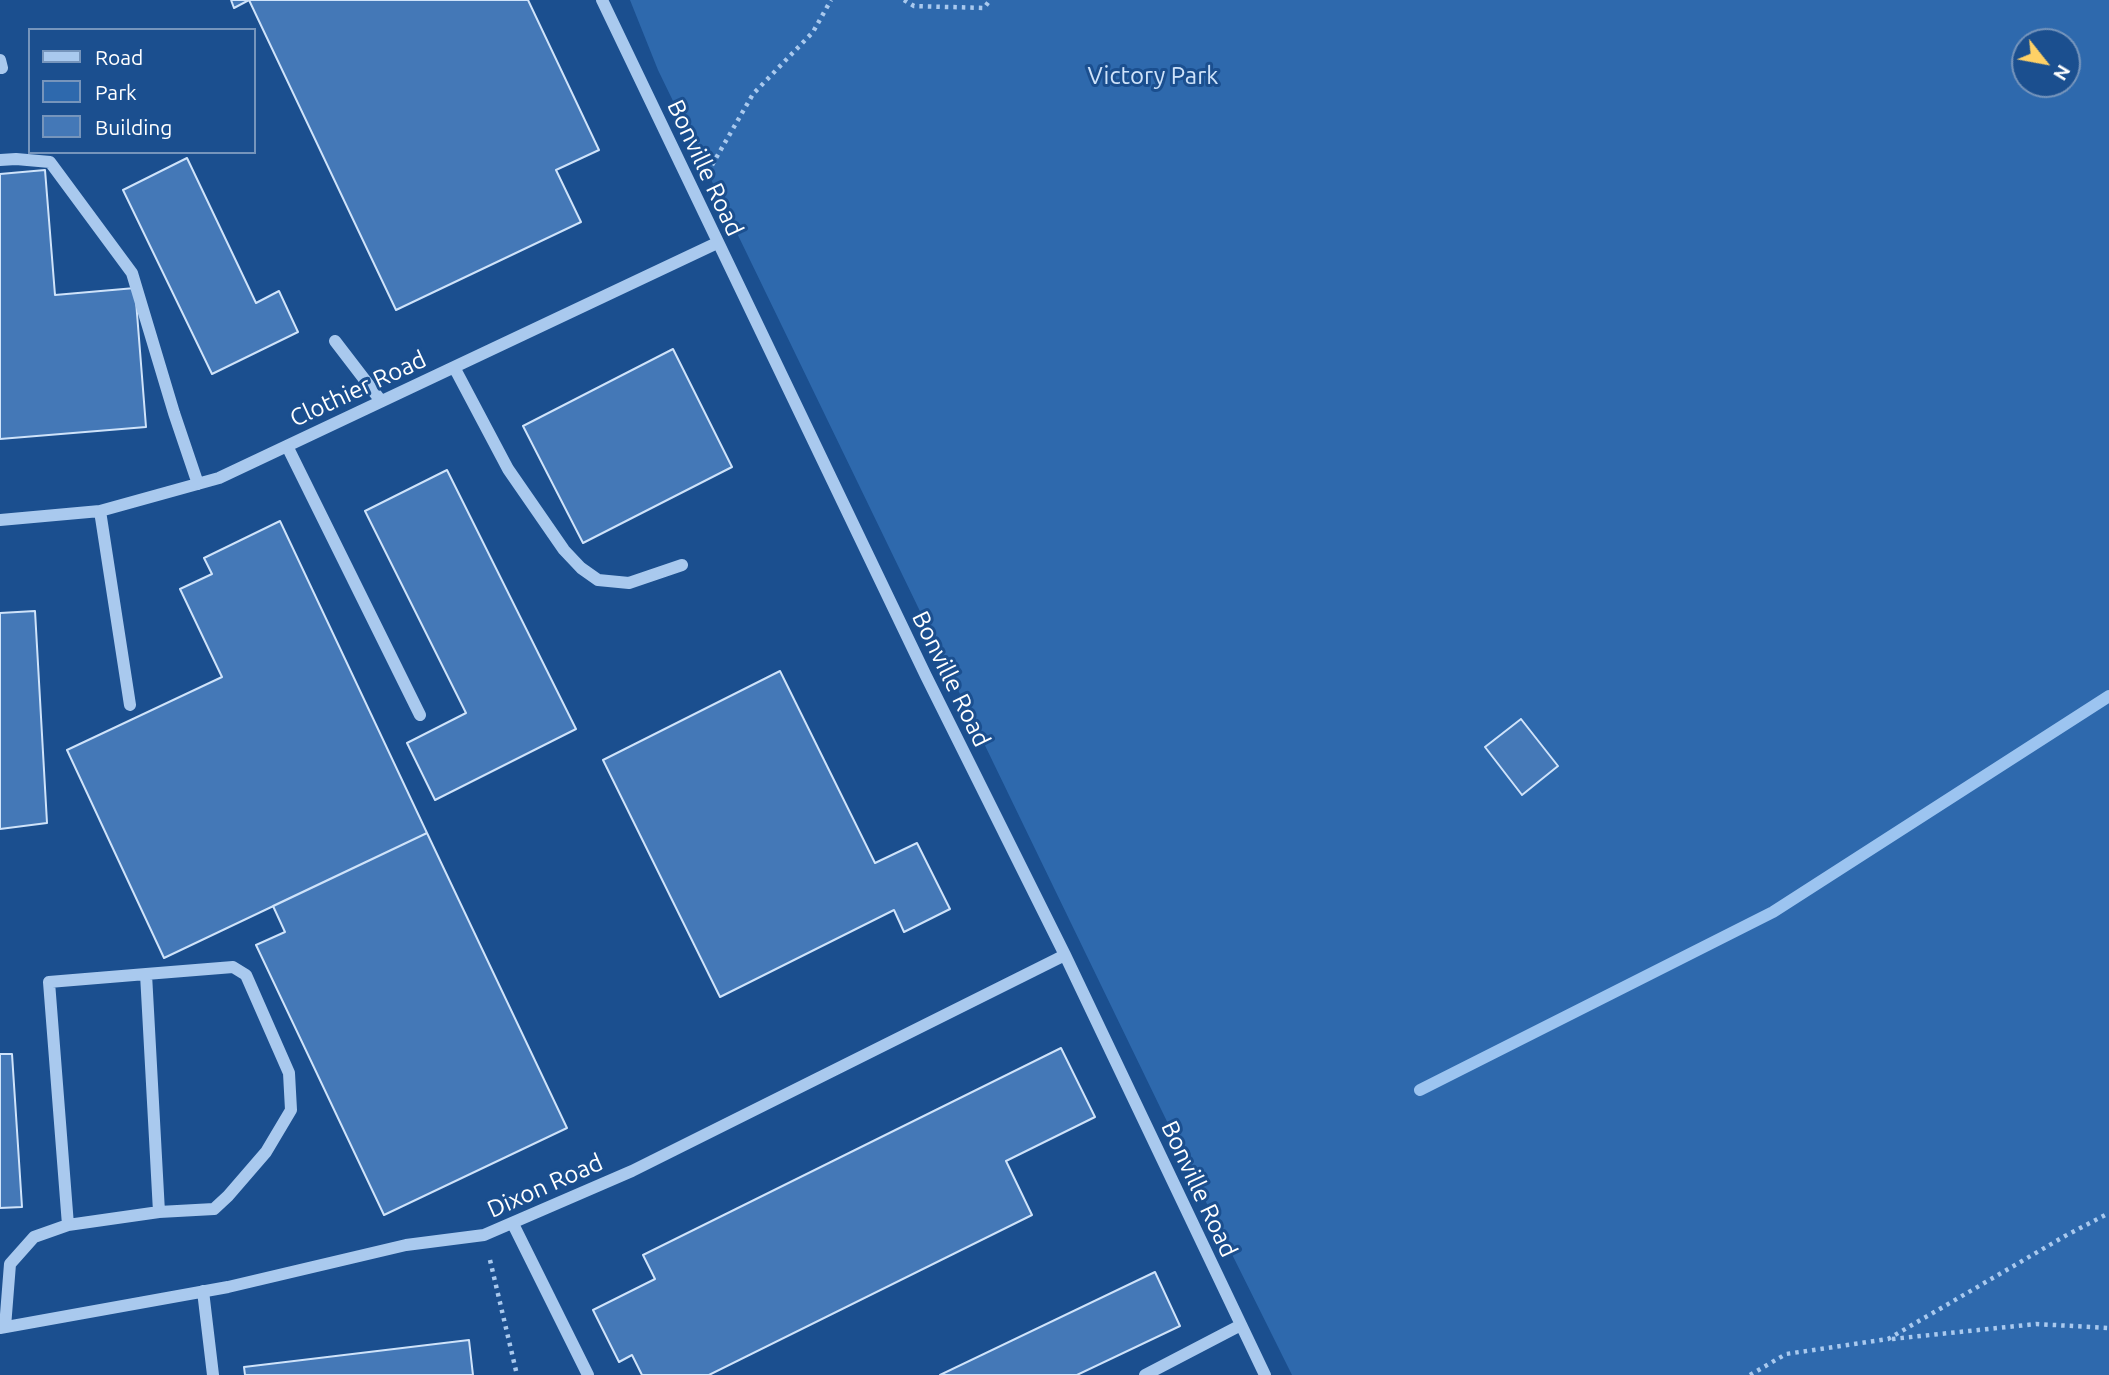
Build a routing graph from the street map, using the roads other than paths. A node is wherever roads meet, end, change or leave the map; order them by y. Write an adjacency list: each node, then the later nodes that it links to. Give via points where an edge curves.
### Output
1 (602, 0): 5 (street, Bonville Road)
2 (0, 60): 3 (street)
3 (0, 68)
4 (0, 160): 10 (street, via 50,162 132,272)
5 (717, 243): 7 (street, Clothier Road); 16 (street, Bonville Road)
6 (335, 341): 8 (street)
7 (454, 367): 8 (street, Clothier Road); 13 (street, via 508,469 564,551 581,568 598,580 629,583)
8 (381, 401): 9 (street, Clothier Road)
9 (287, 446): 10 (street, Clothier Road); 15 (street)
10 (198, 484): 11 (street, Clothier Road)
11 (100, 511): 12 (street, Clothier Road); 14 (street)
12 (0, 520)
13 (682, 565)
14 (130, 705)
15 (420, 715)
16 (1065, 955): 19 (street, Dixon Road, via 632,1171); 22 (street, Bonville Road)
17 (146, 974): 18 (street); 18 (street, via 233,967 246,975 289,1073 291,1110 266,1152 228,1196 214,1209); 20 (street, via 49,982)
18 (159, 1212): 20 (street)
19 (513, 1224): 21 (street, Dixon Road, via 484,1235 406,1245); 25 (street)
20 (68, 1225): 23 (street, via 34,1237 10,1264)
21 (203, 1291): 23 (street, Dixon Road); 24 (street)
22 (1241, 1325): 26 (street); 27 (street, Bonville Road)
23 (2, 1328)
24 (213, 1375)
25 (588, 1375)
26 (1145, 1375)
27 (1265, 1375)

